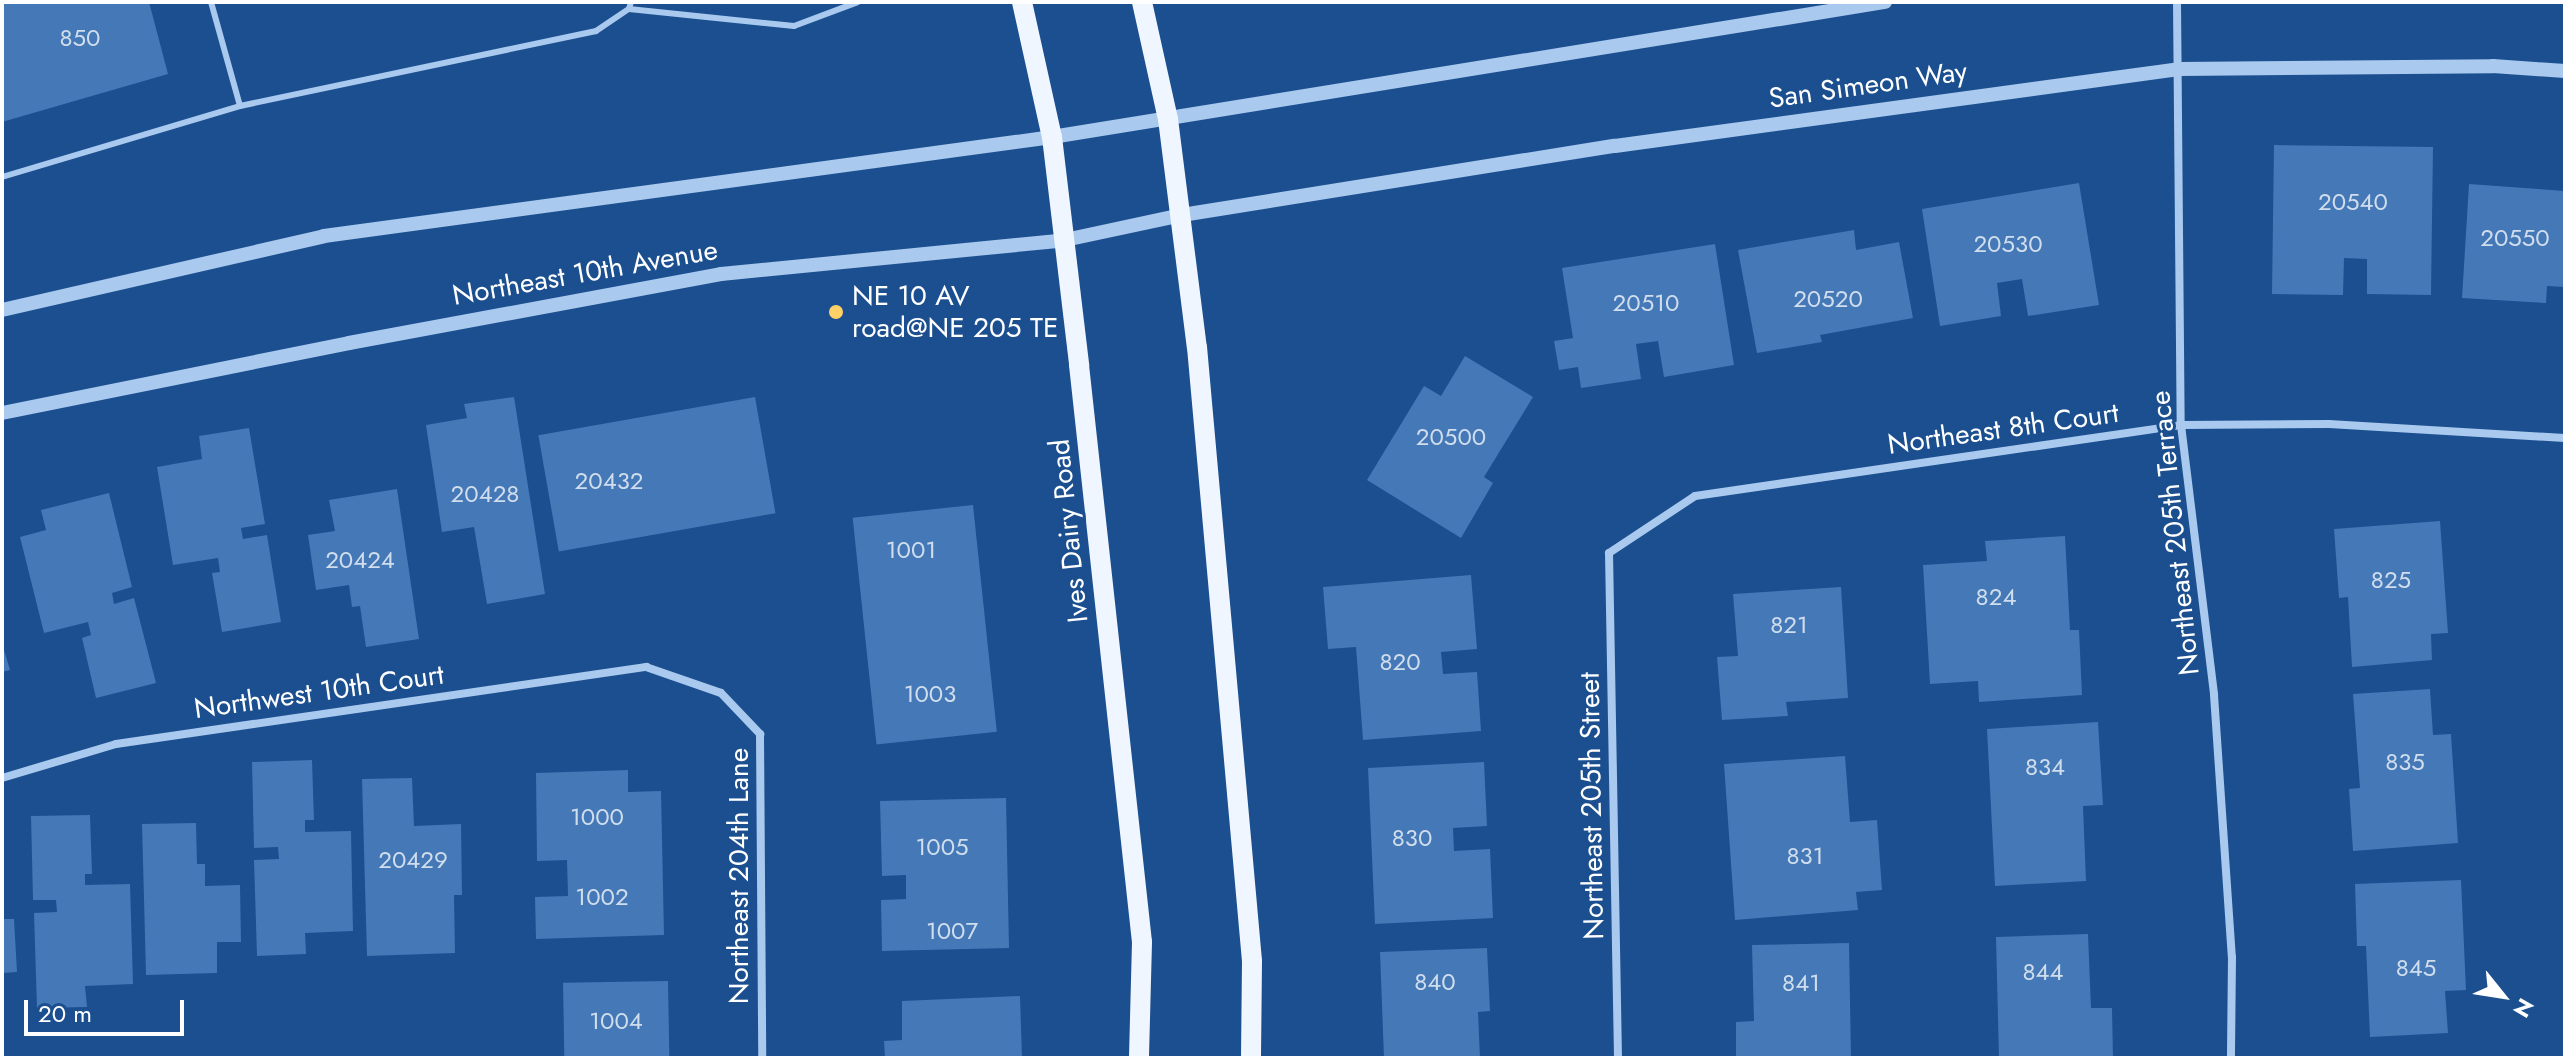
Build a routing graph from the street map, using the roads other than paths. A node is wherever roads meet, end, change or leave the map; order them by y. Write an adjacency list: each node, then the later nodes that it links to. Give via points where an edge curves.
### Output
1 (211, 2): 10 (lane)
2 (858, 2): 7 (lane, via 794,26)
3 (1022, 2): 12 (main road, Ives Dairy Road)
4 (1142, 2): 11 (main road)
5 (1885, 2): 11 (street)
6 (2177, 2): 8 (street, Northeast 205th Terrace)
7 (630, 6): 10 (lane, via 596,31)
8 (2179, 69): 9 (street, San Simeon Way, via 2493,66); 14 (street, San Simeon Way, via 1615,146); 18 (street, Northeast 205th Terrace)
9 (2565, 71)
10 (240, 106): 13 (lane)
11 (1168, 119): 12 (street); 14 (main road)
12 (1052, 137): 15 (main road, Ives Dairy Road); 16 (street, via 324,236)
13 (2, 177)
14 (1182, 215): 15 (street, Northeast 10th Avenue); 25 (main road, via 1252,961)
15 (1065, 240): 17 (street, Northeast 10th Avenue, via 721,274); 24 (main road, Ives Dairy Road, via 1142,942)
16 (2, 310)
17 (2, 413)
18 (2181, 425): 19 (street, Northeast 8th Court, via 2329,424); 20 (street, Northeast 8th Court, via 1695,496); 27 (street, Northeast 205th Terrace, via 2214,695 2232,957)
19 (2565, 438)
20 (1609, 553): 26 (street, Northeast 205th Street)
21 (646, 667): 22 (street, Northwest 10th Court, via 116,744); 23 (street, Northeast 204th Lane, via 721,693 760,734)
22 (2, 778)
23 (762, 1058)
24 (1139, 1058)
25 (1251, 1058)
26 (1618, 1058)
27 (2231, 1058)

